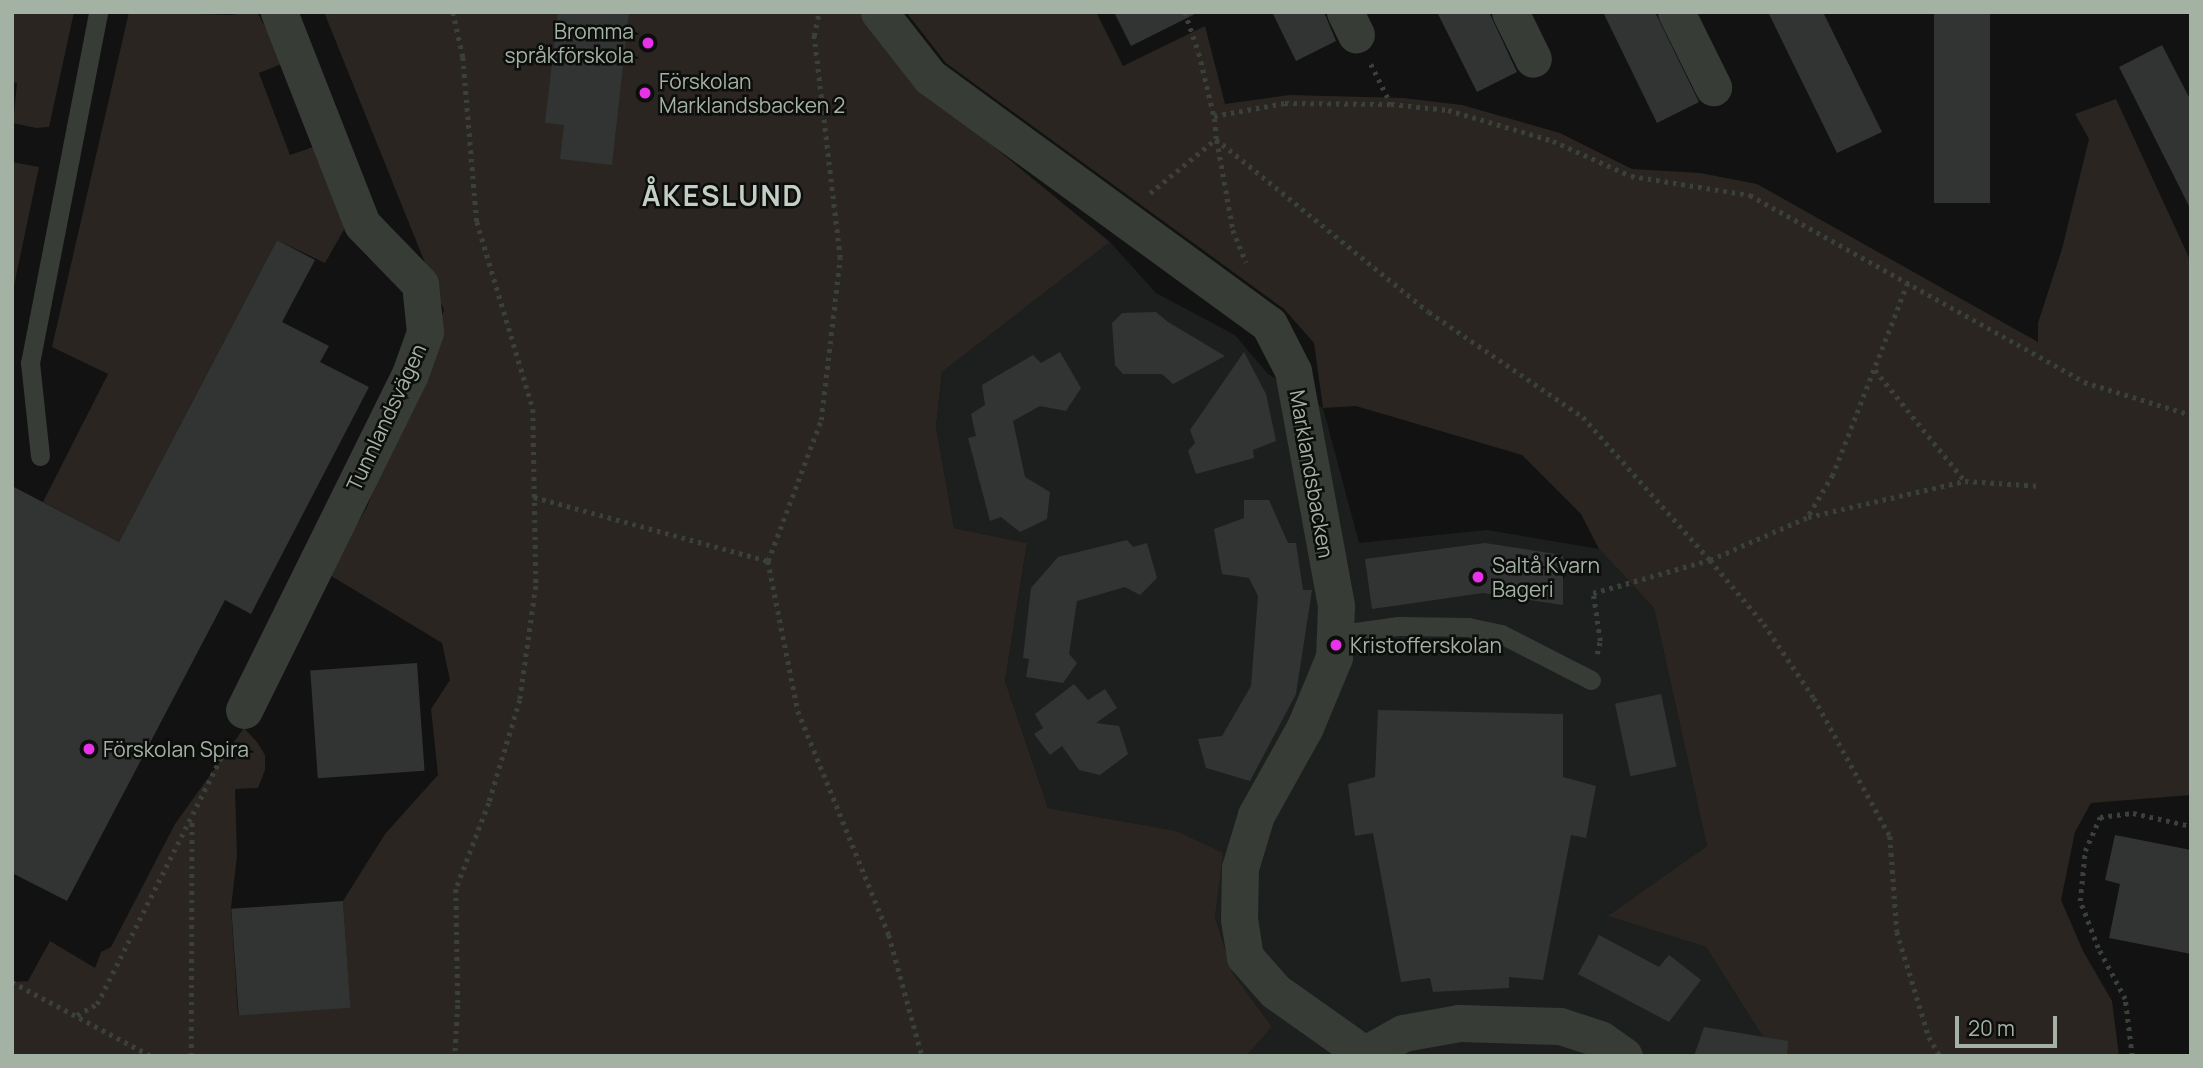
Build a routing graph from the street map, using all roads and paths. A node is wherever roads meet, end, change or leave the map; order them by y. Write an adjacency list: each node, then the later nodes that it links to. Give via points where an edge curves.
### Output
1 (98, 12): 20 (lane, via 30,363)
2 (279, 12): 29 (street, Tunnlandsvägen, via 362,224 420,284 425,332 410,374)
3 (453, 12): 23 (path, via 463,57 477,222 533,409)
4 (819, 12): 25 (path, via 814,36 840,258 821,419)
5 (878, 12): 15 (street, Marklandsbacken, via 930,77)
6 (1185, 12): 13 (path)
7 (1510, 12): 10 (street)
8 (1676, 12): 11 (street)
9 (1351, 24): 12 (path)
10 (1533, 59)
11 (1713, 87)
12 (1391, 104): 13 (path, via 1285,103); 17 (path, via 1448,110 1505,126 1553,141 1631,176 1750,195)
13 (1214, 117): 14 (path)
14 (1216, 139): 15 (path); 16 (path, via 1233,230); 26 (path, via 1429,312 1583,417)
15 (1123, 216): 27 (street, Marklandsbacken, via 1269,324 1287,359 1293,371 1336,606)
16 (1247, 265)
17 (1908, 283): 18 (path); 19 (path, via 2084,382)
18 (1875, 369): 21 (path); 24 (path, via 1833,475)
19 (2191, 415)
20 (40, 456)
21 (1965, 481): 22 (path); 24 (path)
22 (2040, 486)
23 (534, 496): 25 (path); 37 (path, via 536,586 520,700 489,803 456,889)
24 (1808, 517): 26 (path)
25 (768, 561): 38 (path, via 798,711 889,934)
26 (1710, 561): 28 (path, via 1593,593 1600,640); 40 (path, via 1764,624 1814,698 1891,836 1898,932 1929,1037)
27 (1334, 635): 28 (lane, via 1398,626 1468,627 1502,634); 34 (street, Marklandsbacken, via 1334,657 1305,726 1256,815 1240,868 1239,919 1245,957 1275,991)
28 (1591, 680)
29 (244, 710): 30 (path)
30 (192, 816): 33 (path, via 97,1004); 36 (path)
31 (2191, 826): 41 (path, via 2133,813 2100,817 2085,852 2080,901 2125,999)
32 (12, 982): 33 (path)
33 (77, 1015): 35 (path)
34 (1363, 1055): 39 (street, Marklandsbacken, via 1403,1033 1459,1023 1560,1026 1600,1039)
35 (151, 1056)
36 (191, 1056)
37 (455, 1056)
38 (922, 1056)
39 (1624, 1056)
40 (1940, 1056)
41 (2132, 1056)

